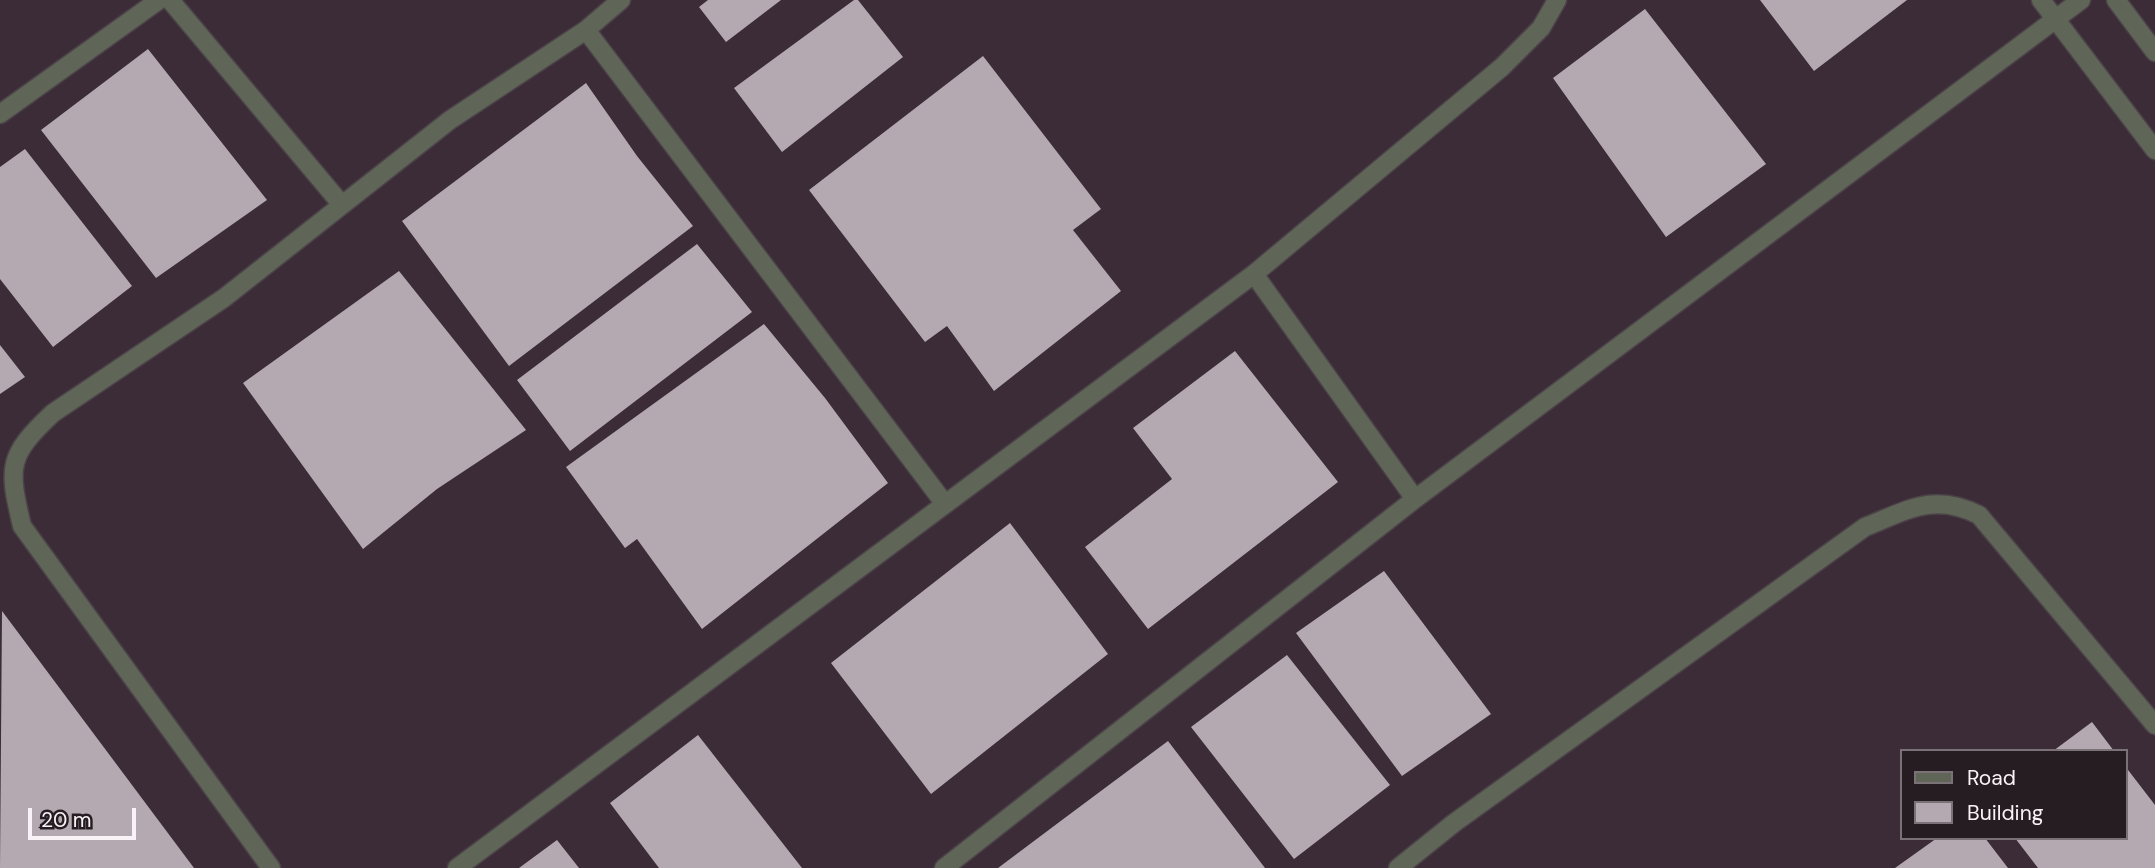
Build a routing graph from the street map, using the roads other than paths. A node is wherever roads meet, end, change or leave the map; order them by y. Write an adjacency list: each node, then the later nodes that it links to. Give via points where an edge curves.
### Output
1 (159, 0): 11 (street)
2 (170, 0): 13 (street)
3 (621, 0): 9 (street)
4 (1557, 0): 14 (street, via 1541,28 1502,67)
5 (2041, 0): 8 (street)
6 (2081, 0): 8 (street)
7 (2116, 0): 10 (street)
8 (2055, 19): 12 (street); 15 (street)
9 (586, 30): 13 (street, via 450,120); 16 (street)
10 (2155, 52)
11 (0, 114)
12 (2155, 150)
13 (342, 205): 18 (street, via 224,298 53,412 29,436 13,463 12,482 22,526)
14 (1254, 274): 15 (street); 16 (street)
15 (1415, 499): 20 (street)
16 (945, 504): 19 (street)
17 (2155, 725): 21 (street, via 1979,515 1958,504 1921,505 1865,527)
18 (271, 868)
19 (457, 868)
20 (944, 868)
21 (1398, 868)

